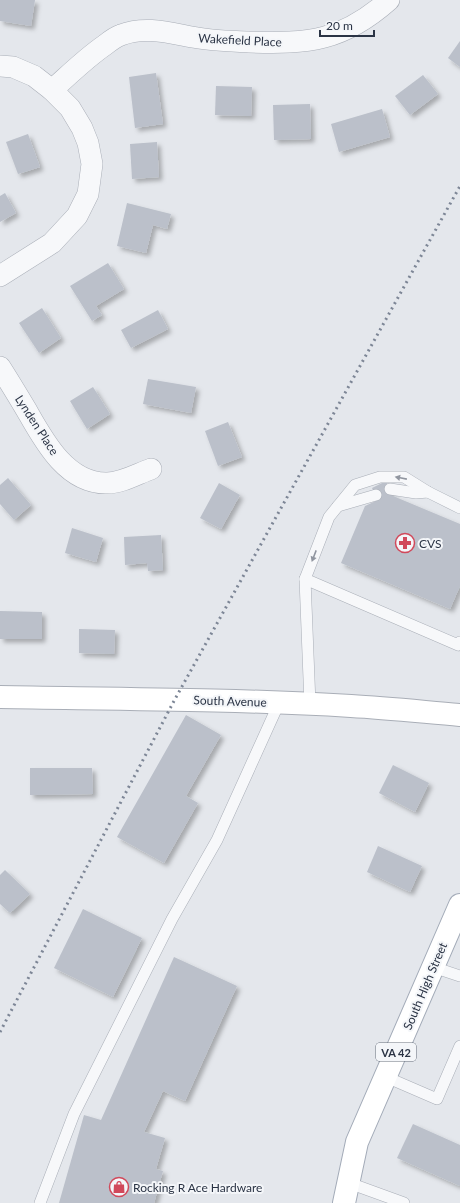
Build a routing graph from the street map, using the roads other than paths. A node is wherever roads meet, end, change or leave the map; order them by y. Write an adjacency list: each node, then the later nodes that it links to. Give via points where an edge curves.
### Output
1 (389, 0): 3 (street, Wakefield Place, via 352,27 315,40 283,43 214,40 152,30 130,32 119,36 90,56)
2 (0, 66): 3 (street, via 12,67 34,76)
3 (52, 90): 4 (street, via 70,108 88,143 92,164 88,194 77,216 52,243)
4 (0, 276)
5 (0, 366): 6 (street, Lynden Place, via 49,447 62,463 72,470 94,481 108,483)
6 (151, 469)
7 (390, 490): 8 (lane)
8 (428, 492): 10 (lane, one-way to 10, via 404,477 380,476 355,485); 11 (lane)
9 (376, 495): 10 (lane)
10 (337, 506): 12 (lane, one-way to 12, via 329,517)
11 (460, 508)
12 (305, 579): 13 (lane, via 458,646); 16 (lane)
13 (460, 642)
14 (0, 697): 15 (street, South Avenue)
15 (279, 703): 16 (street, South Avenue); 24 (lane, via 218,840 172,919 74,1114)
16 (310, 704): 17 (street, South Avenue)
17 (460, 715)
18 (460, 905): 19 (street, South High Street / VA 42)
19 (433, 967): 20 (lane); 22 (street, South High Street / VA 42)
20 (460, 976)
21 (460, 1046): 22 (lane, via 437,1099)
22 (386, 1077): 23 (street, South High Street / VA 42, via 357,1142)
23 (347, 1193): 25 (lane)
24 (40, 1203)
25 (404, 1203)

